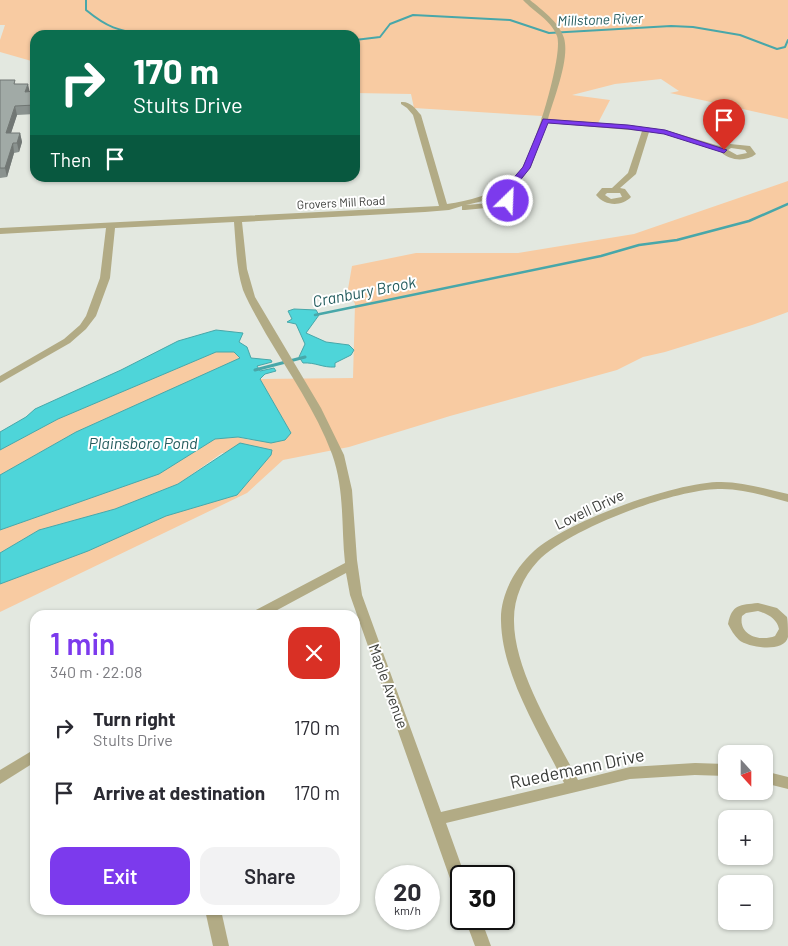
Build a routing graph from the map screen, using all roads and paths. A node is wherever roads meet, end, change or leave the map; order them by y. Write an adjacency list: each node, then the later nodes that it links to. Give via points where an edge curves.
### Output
1 (526, 0): 3 (street, Grovers Mill Road, via 561,38 563,54)
2 (403, 103): 8 (street, via 410,106 417,116)
3 (545, 121): 4 (street); 6 (street, Grovers Mill Road, via 526,168)
4 (646, 130): 5 (street, via 685,137); 7 (street, via 632,174)
5 (724, 150)
6 (514, 182): 8 (street, Grovers Mill Road, via 492,195); 8 (street, via 508,201 499,206)
7 (614, 190)
8 (444, 208): 9 (street, Grovers Mill Road)
9 (238, 220): 10 (street, Grovers Mill Road); 14 (street, Maple Avenue, via 246,284 340,462 350,511)
10 (111, 225): 11 (street, Grovers Mill Road); 12 (street, via 105,278 91,316 67,341)
11 (0, 230)
12 (0, 380)
13 (788, 498): 21 (street, Lovell Drive, via 748,488 712,486 649,499 571,532 538,553 522,571 510,596 507,619 510,650)
14 (350, 566): 15 (street); 22 (street, Maple Avenue, via 364,620)
15 (266, 610)
16 (30, 758): 18 (street)
17 (718, 770): 21 (street, Ruedemann Drive, via 630,773)
18 (0, 778)
19 (773, 779): 20 (street)
20 (788, 783)
21 (573, 785): 22 (street, Ruedemann Drive)
22 (437, 819): 23 (street, Maple Avenue)
23 (453, 865)
24 (214, 915): 26 (street)
25 (477, 930): 27 (street)
26 (221, 946)
27 (483, 946)

